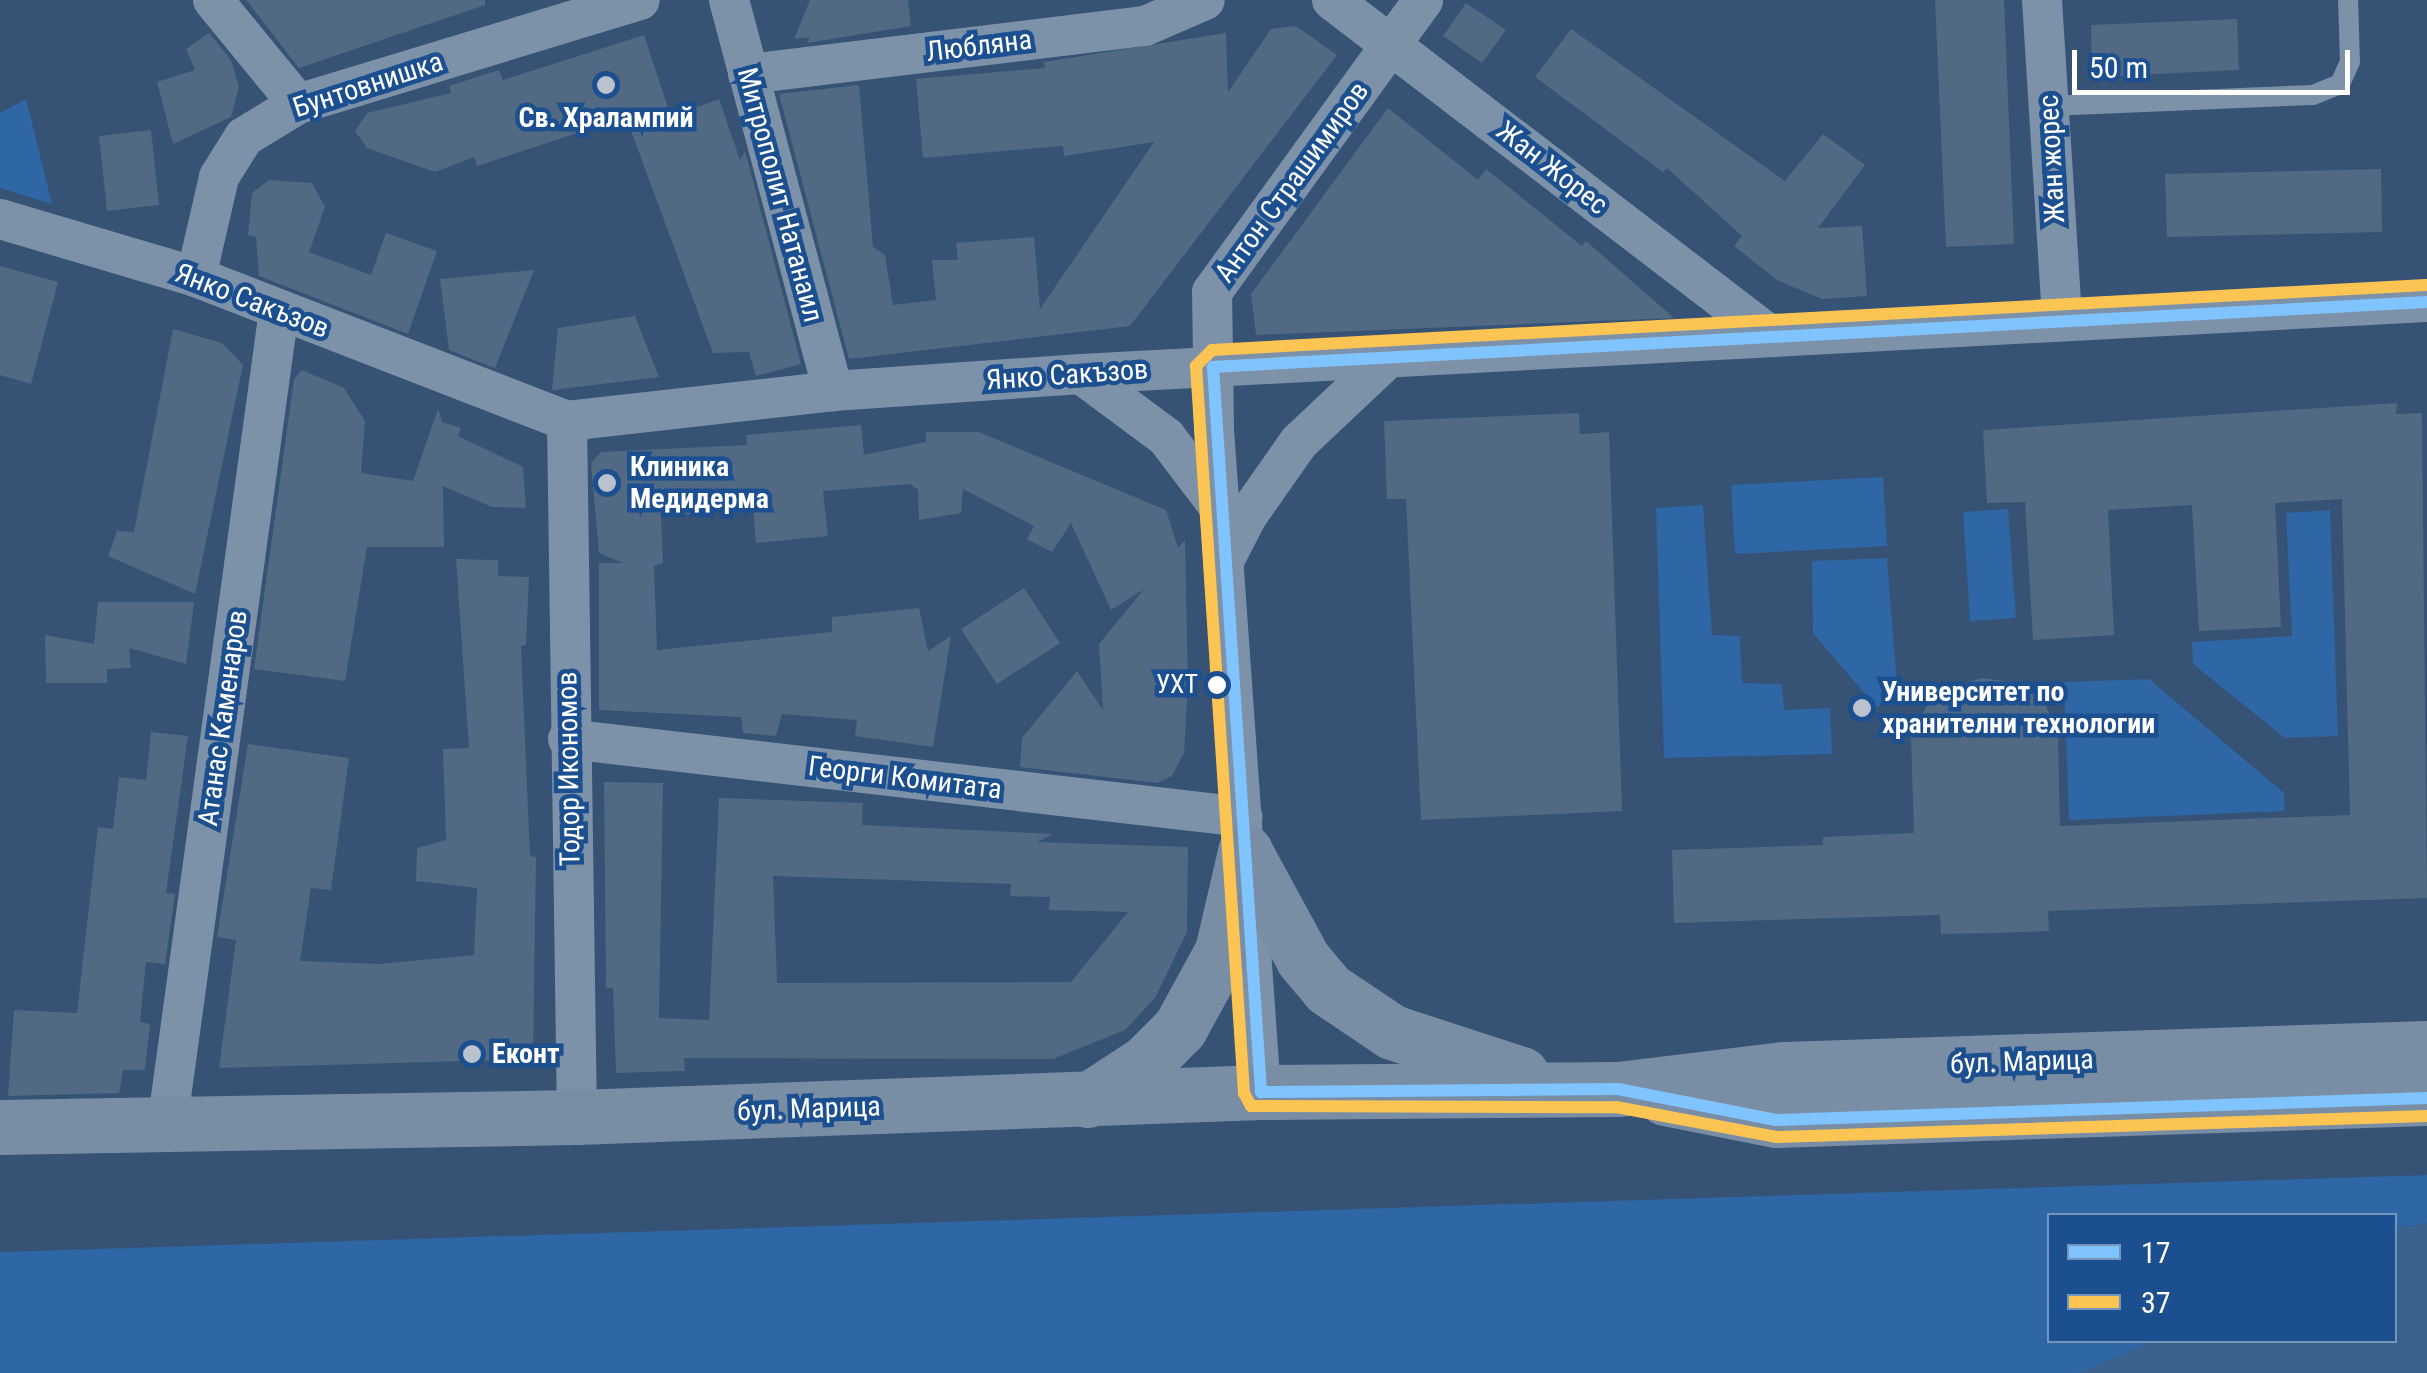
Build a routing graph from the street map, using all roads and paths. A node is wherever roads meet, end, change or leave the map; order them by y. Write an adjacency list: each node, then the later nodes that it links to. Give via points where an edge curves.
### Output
1 (213, 0): 11 (street)
2 (640, 0): 11 (street, Бунтовнишка)
3 (729, 0): 10 (street, Митрополит Натанаил)
4 (1205, 0): 10 (street, Любляна, via 1145,26)
5 (1332, 0): 9 (street, Жан Жорес)
6 (1423, 0): 9 (street, Антон Страшимиров)
7 (2042, 0): 12 (street, Жан жорес)
8 (2348, 0): 12 (lane, via 2350,62 2340,84 2313,95)
9 (1391, 45): 18 (street, Жан Жорес); 20 (street, Антон Страшимиров, via 1212,292)
10 (748, 74): 22 (street, Митрополит Натанаил)
11 (298, 104): 14 (street, Бунтовнишка, via 244,137 220,177)
12 (2050, 106): 17 (street, Жан жорес)
13 (0, 219): 14 (street, Янко Сакъзов)
14 (196, 277): 16 (street, Янко Сакъзов)
15 (2421, 306): 17 (street, Янко Сакъзов)
16 (279, 311): 23 (street, Янко Сакъзов); 34 (street, Атанас Каменаров)
17 (2062, 319): 18 (street, Янко Сакъзов)
18 (1772, 337): 19 (street, Янко Сакъзов)
19 (1384, 362): 20 (street, Янко Сакъзов); 25 (street, via 1299,442 1246,516)
20 (1212, 367): 21 (street, Янко Сакъзов); 24 (street, Антон Страшимиров)
21 (1080, 374): 22 (street, Янко Сакъзов); 24 (street, via 1166,438)
22 (833, 391): 23 (street, Янко Сакъзов)
23 (567, 422): 26 (street, Тодор Икономов)
24 (1221, 509): 25 (street, Антон Страшимиров)
25 (1225, 560): 27 (street, Антон Страшимиров)
26 (568, 739): 27 (street, Георги Комитата); 33 (street, Тодор Икономов)
27 (1244, 834): 29 (street, via 1303,959 1360,1016 1392,1032); 30 (street, Антон Страшимиров); 32 (street, via 1222,952 1180,1028 1146,1062)
28 (2427, 1048): 29 (street, бул. Марица, via 1784,1069)
29 (1592, 1089): 30 (street, бул. Марица); 31 (street, бул. Марица, via 1776,1120)
30 (1261, 1092): 32 (street, бул. Марица)
31 (2427, 1098)
32 (1088, 1100): 33 (street, бул. Марица)
33 (577, 1116): 34 (street, бул. Марица)
34 (166, 1126): 35 (street, бул. Марица)
35 (0, 1128)

